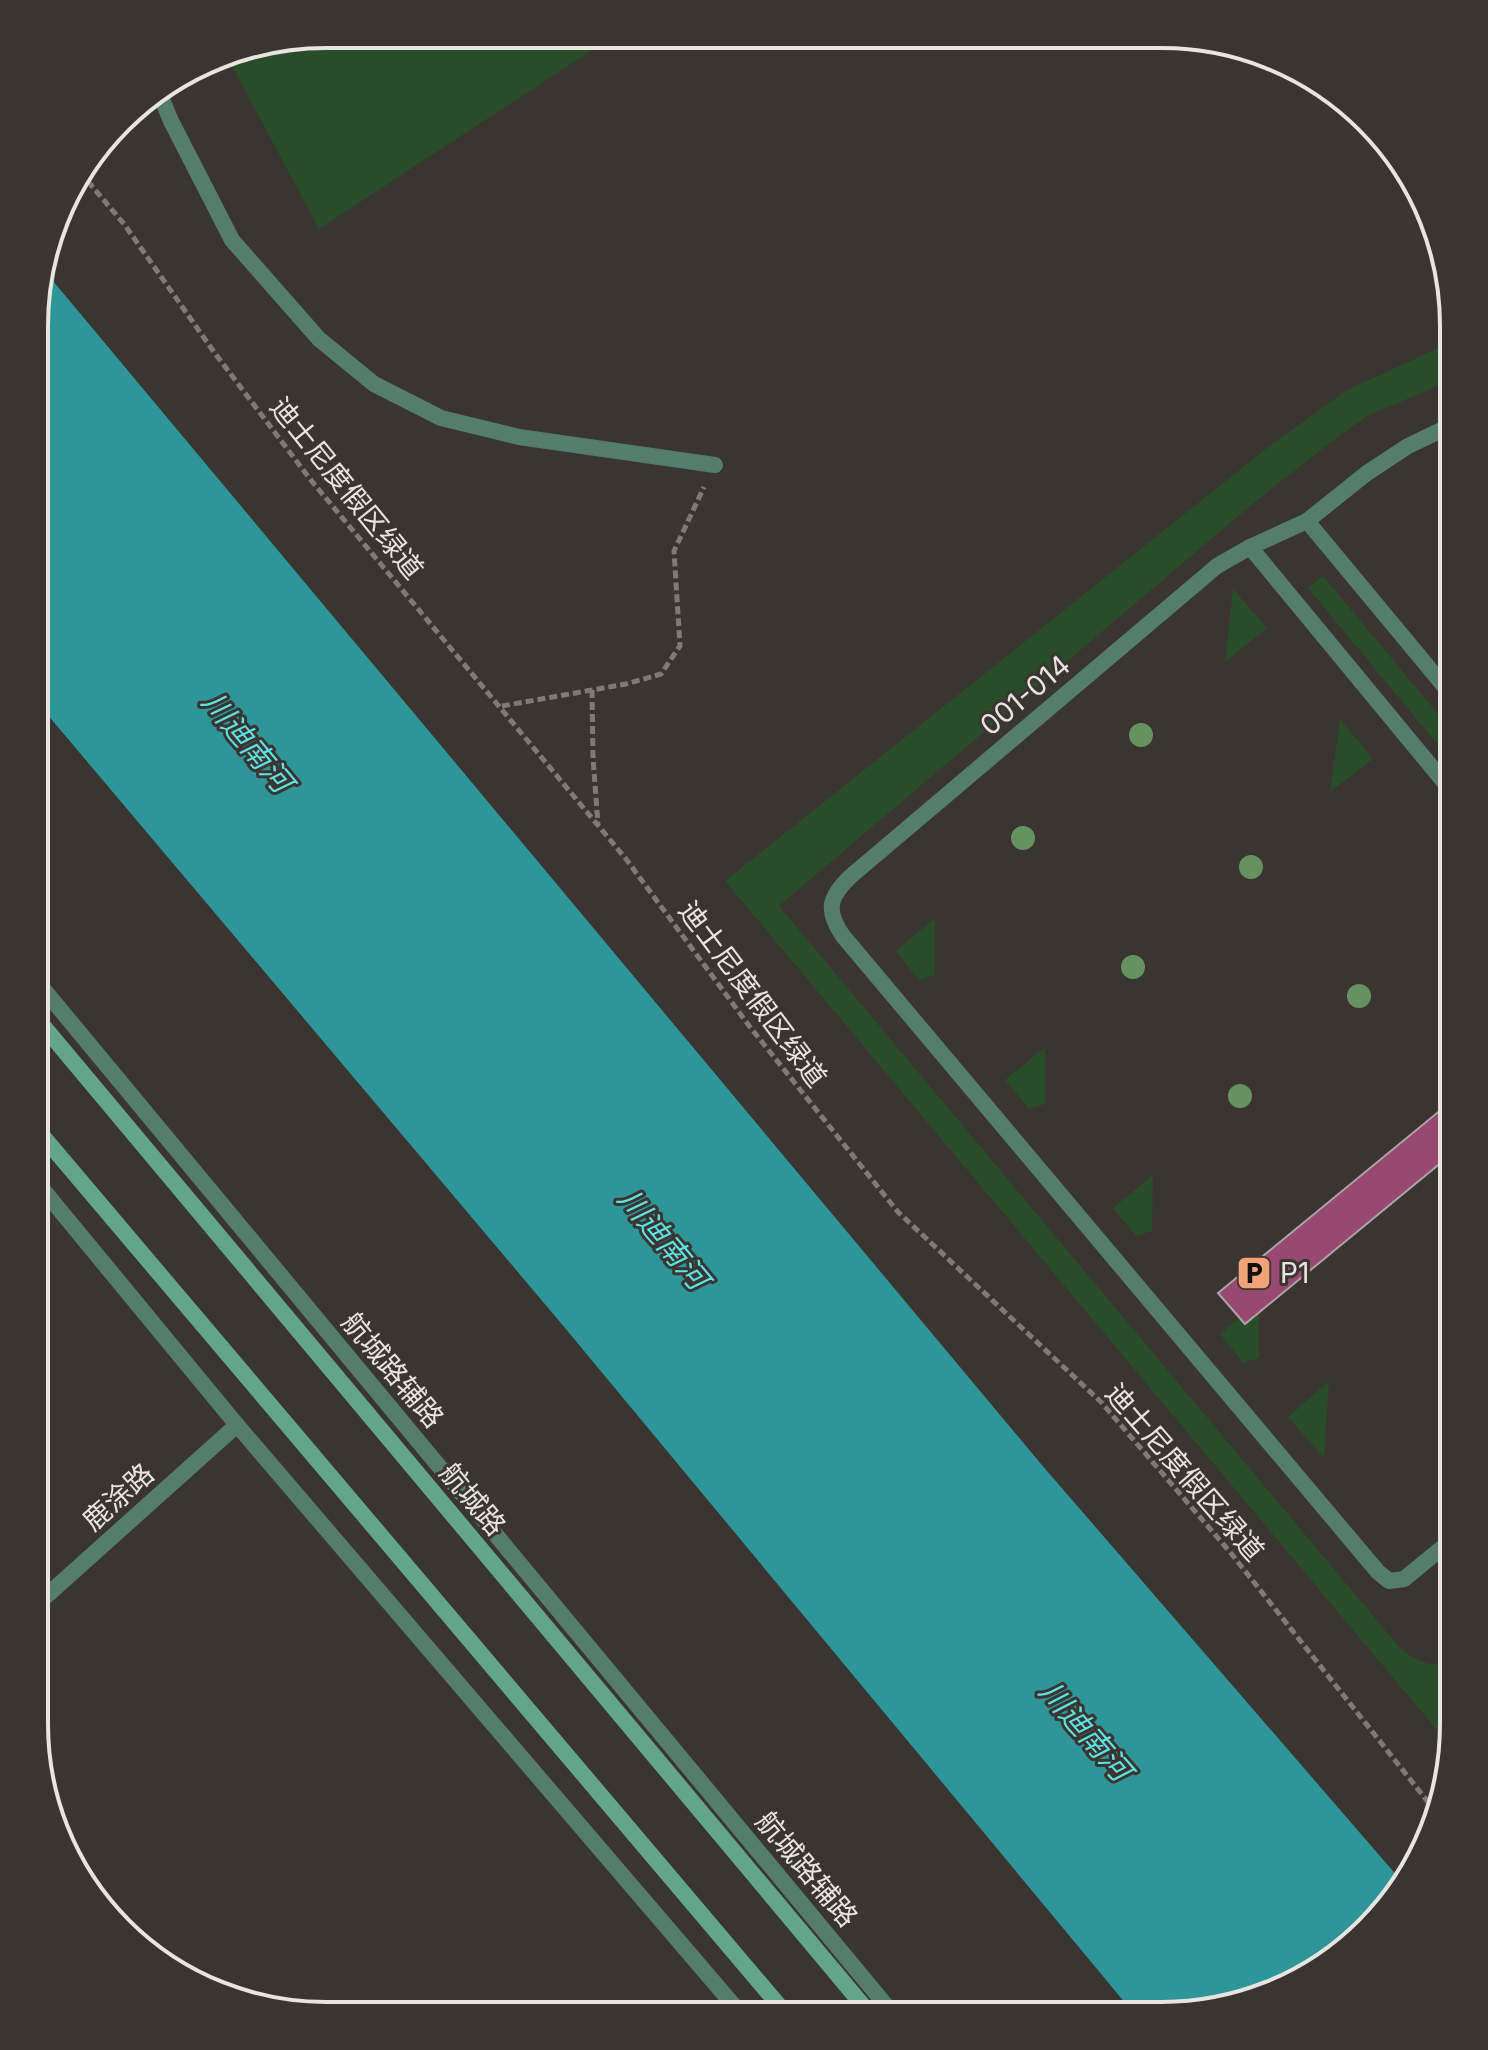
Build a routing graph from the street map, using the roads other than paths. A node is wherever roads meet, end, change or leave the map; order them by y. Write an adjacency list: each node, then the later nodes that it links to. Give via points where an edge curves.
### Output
1 (163, 102): 3 (street, via 232,240 319,339 374,384 441,418 519,437)
2 (1440, 431): 4 (street, 001-014, via 1367,473)
3 (715, 465)
4 (1307, 521): 5 (street, 001-014); 6 (street)
5 (1250, 547): 7 (street); 13 (street, 001-014, via 1217,566 837,889 831,911 843,936 1378,1572 1389,1581 1404,1579)
6 (1440, 681)
7 (1440, 777)
8 (48, 995): 18 (street, 航城路辅路)
9 (48, 1032): 17 (main road, 航城路)
10 (48, 1142): 16 (main road)
11 (48, 1196): 12 (street)
12 (237, 1425): 14 (street, 鹿涂路); 15 (street)
13 (1439, 1550)
14 (48, 1594)
15 (731, 2002)
16 (776, 2002)
17 (860, 2002)
18 (883, 2002)

